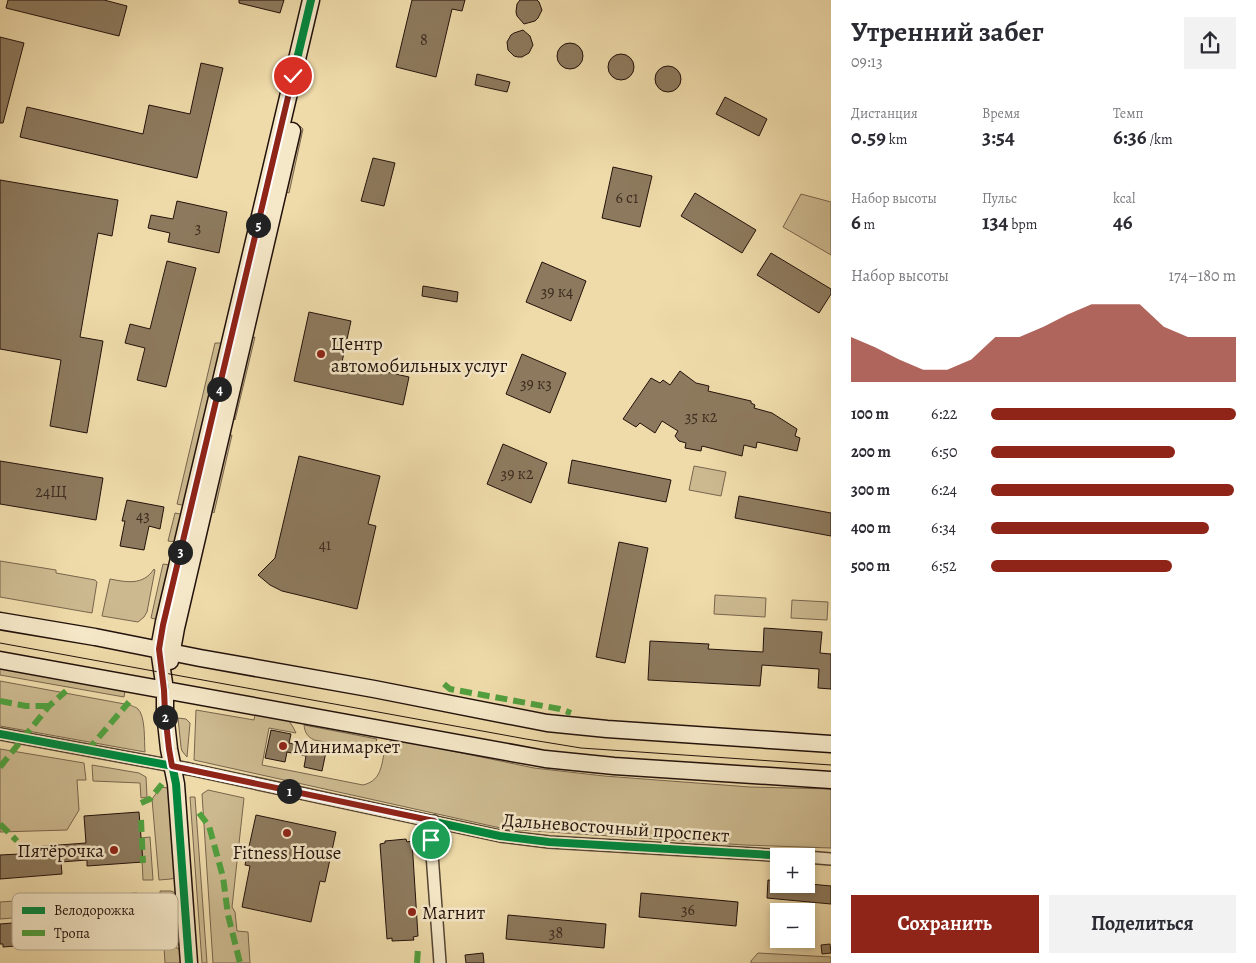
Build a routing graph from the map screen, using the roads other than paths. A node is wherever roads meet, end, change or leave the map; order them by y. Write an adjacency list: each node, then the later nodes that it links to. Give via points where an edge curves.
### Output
1 (311, 0): 4 (main road, via 163,625)
2 (322, 0): 4 (main road, via 178,619)
3 (0, 621): 4 (main road)
4 (166, 651): 6 (main road); 8 (main road, via 547,722)
5 (0, 660): 6 (main road)
6 (164, 690): 9 (main road); 10 (main road, via 545,759)
7 (0, 734): 9 (street, Дальневосточный проспект)
8 (831, 744)
9 (172, 766): 11 (street, Дальневосточный проспект); 15 (main road)
10 (831, 780)
11 (434, 821): 12 (street, Дальневосточный проспект, via 500,836 550,842); 16 (street, via 431,840)
12 (770, 855)
13 (815, 858): 14 (street)
14 (831, 859)
15 (190, 963)
16 (440, 963)

